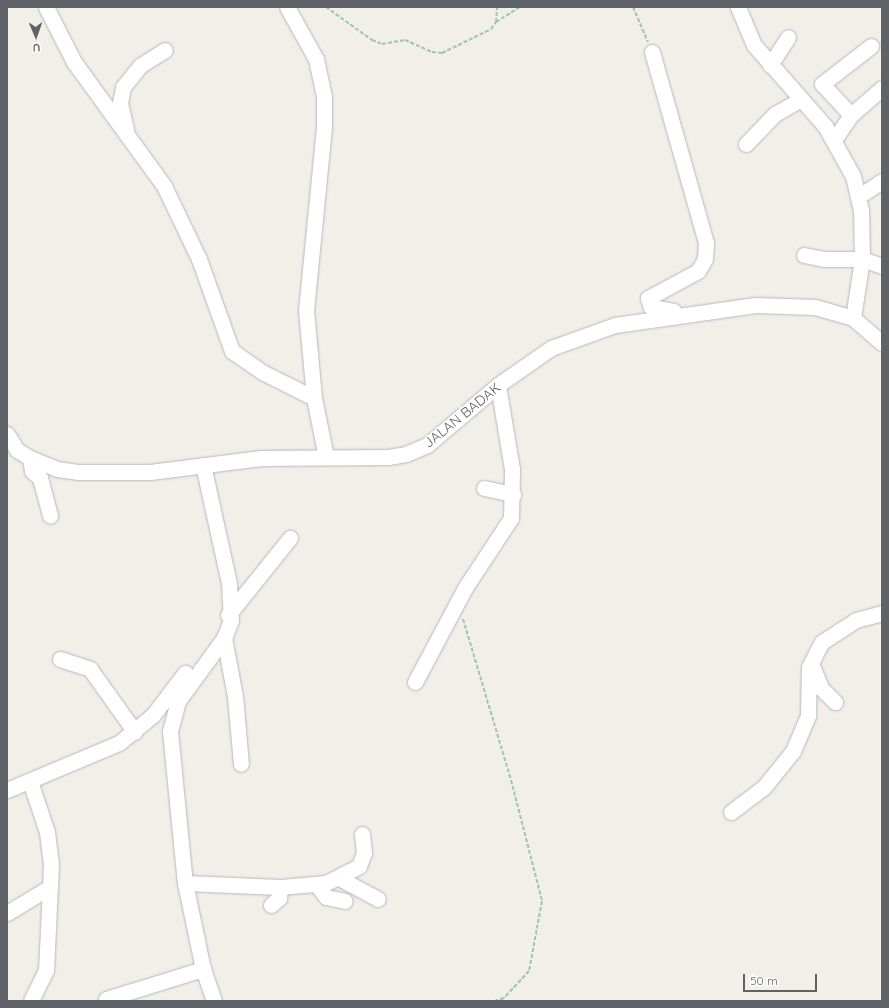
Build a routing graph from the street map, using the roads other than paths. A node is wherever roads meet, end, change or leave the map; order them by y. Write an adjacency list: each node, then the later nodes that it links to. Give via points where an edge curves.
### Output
1 (46, 7): 12 (street, via 74,62)
2 (287, 7): 24 (street, via 316,59 324,96 324,127 306,283 307,334)
3 (738, 7): 8 (street, via 754,45)
4 (788, 37): 8 (street)
5 (871, 46): 11 (street, via 822,84)
6 (165, 50): 12 (street, via 141,65 124,87 120,108)
7 (652, 52): 20 (street, via 699,214 706,251 702,266 695,274 650,296 647,302 654,308)
8 (770, 65): 10 (street)
9 (882, 88): 11 (street)
10 (801, 99): 13 (street); 14 (street, via 776,114)
11 (851, 115): 13 (street)
12 (130, 139): 24 (street, via 152,167 173,204 199,259 232,351 262,372)
13 (834, 140): 16 (street, via 846,159)
14 (746, 144)
15 (882, 181): 16 (street)
16 (859, 196): 18 (street)
17 (804, 255): 18 (street, via 819,259)
18 (862, 259): 19 (street); 21 (street)
19 (882, 266)
20 (691, 313): 21 (street, JALAN BADAK, via 784,305 814,306); 23 (street, JALAN BADAK, via 616,325 576,338 551,348)
21 (853, 318): 22 (street, JALAN BADAK)
22 (882, 343)
23 (498, 385): 26 (street, JALAN BADAK, via 436,438 416,450 388,457); 30 (street, via 508,436)
24 (314, 398): 26 (street)
25 (7, 434): 27 (street, JALAN BADAK, via 17,450)
26 (326, 457): 28 (street, JALAN BADAK, via 261,458)
27 (30, 458): 28 (street, JALAN BADAK, via 57,469 79,472 150,472); 31 (street, via 32,471 40,478)
28 (202, 465): 33 (street, via 227,569)
29 (484, 488): 30 (street)
30 (513, 494): 38 (street, via 507,527 459,599)
31 (50, 516)
32 (290, 538): 33 (street)
33 (231, 610): 35 (street, via 230,626); 40 (street, via 168,695)
34 (882, 613): 37 (street, via 856,620 832,633 822,642)
35 (224, 638): 41 (street, via 235,696); 47 (street, via 178,701 172,722 171,752)
36 (60, 659): 40 (street, via 90,669)
37 (811, 659): 39 (street, via 818,682); 44 (street, via 808,715 793,751 764,787)
38 (415, 682)
39 (835, 702)
40 (136, 732): 42 (street, via 99,754)
41 (241, 764)
42 (30, 781): 43 (street); 49 (street, via 47,832)
43 (7, 790)
44 (732, 812)
45 (362, 834): 46 (street, via 362,862 355,870)
46 (339, 878): 48 (street); 51 (street)
47 (185, 883): 50 (street); 55 (street)
48 (317, 885): 50 (street); 52 (street, via 326,897)
49 (50, 887): 54 (street); 57 (street, via 46,970)
50 (280, 887): 53 (street, via 279,898)
51 (378, 900)
52 (345, 901)
53 (271, 905)
54 (7, 914)
55 (203, 969): 56 (street); 58 (street)
56 (106, 999)
57 (31, 1001)
58 (214, 1001)

